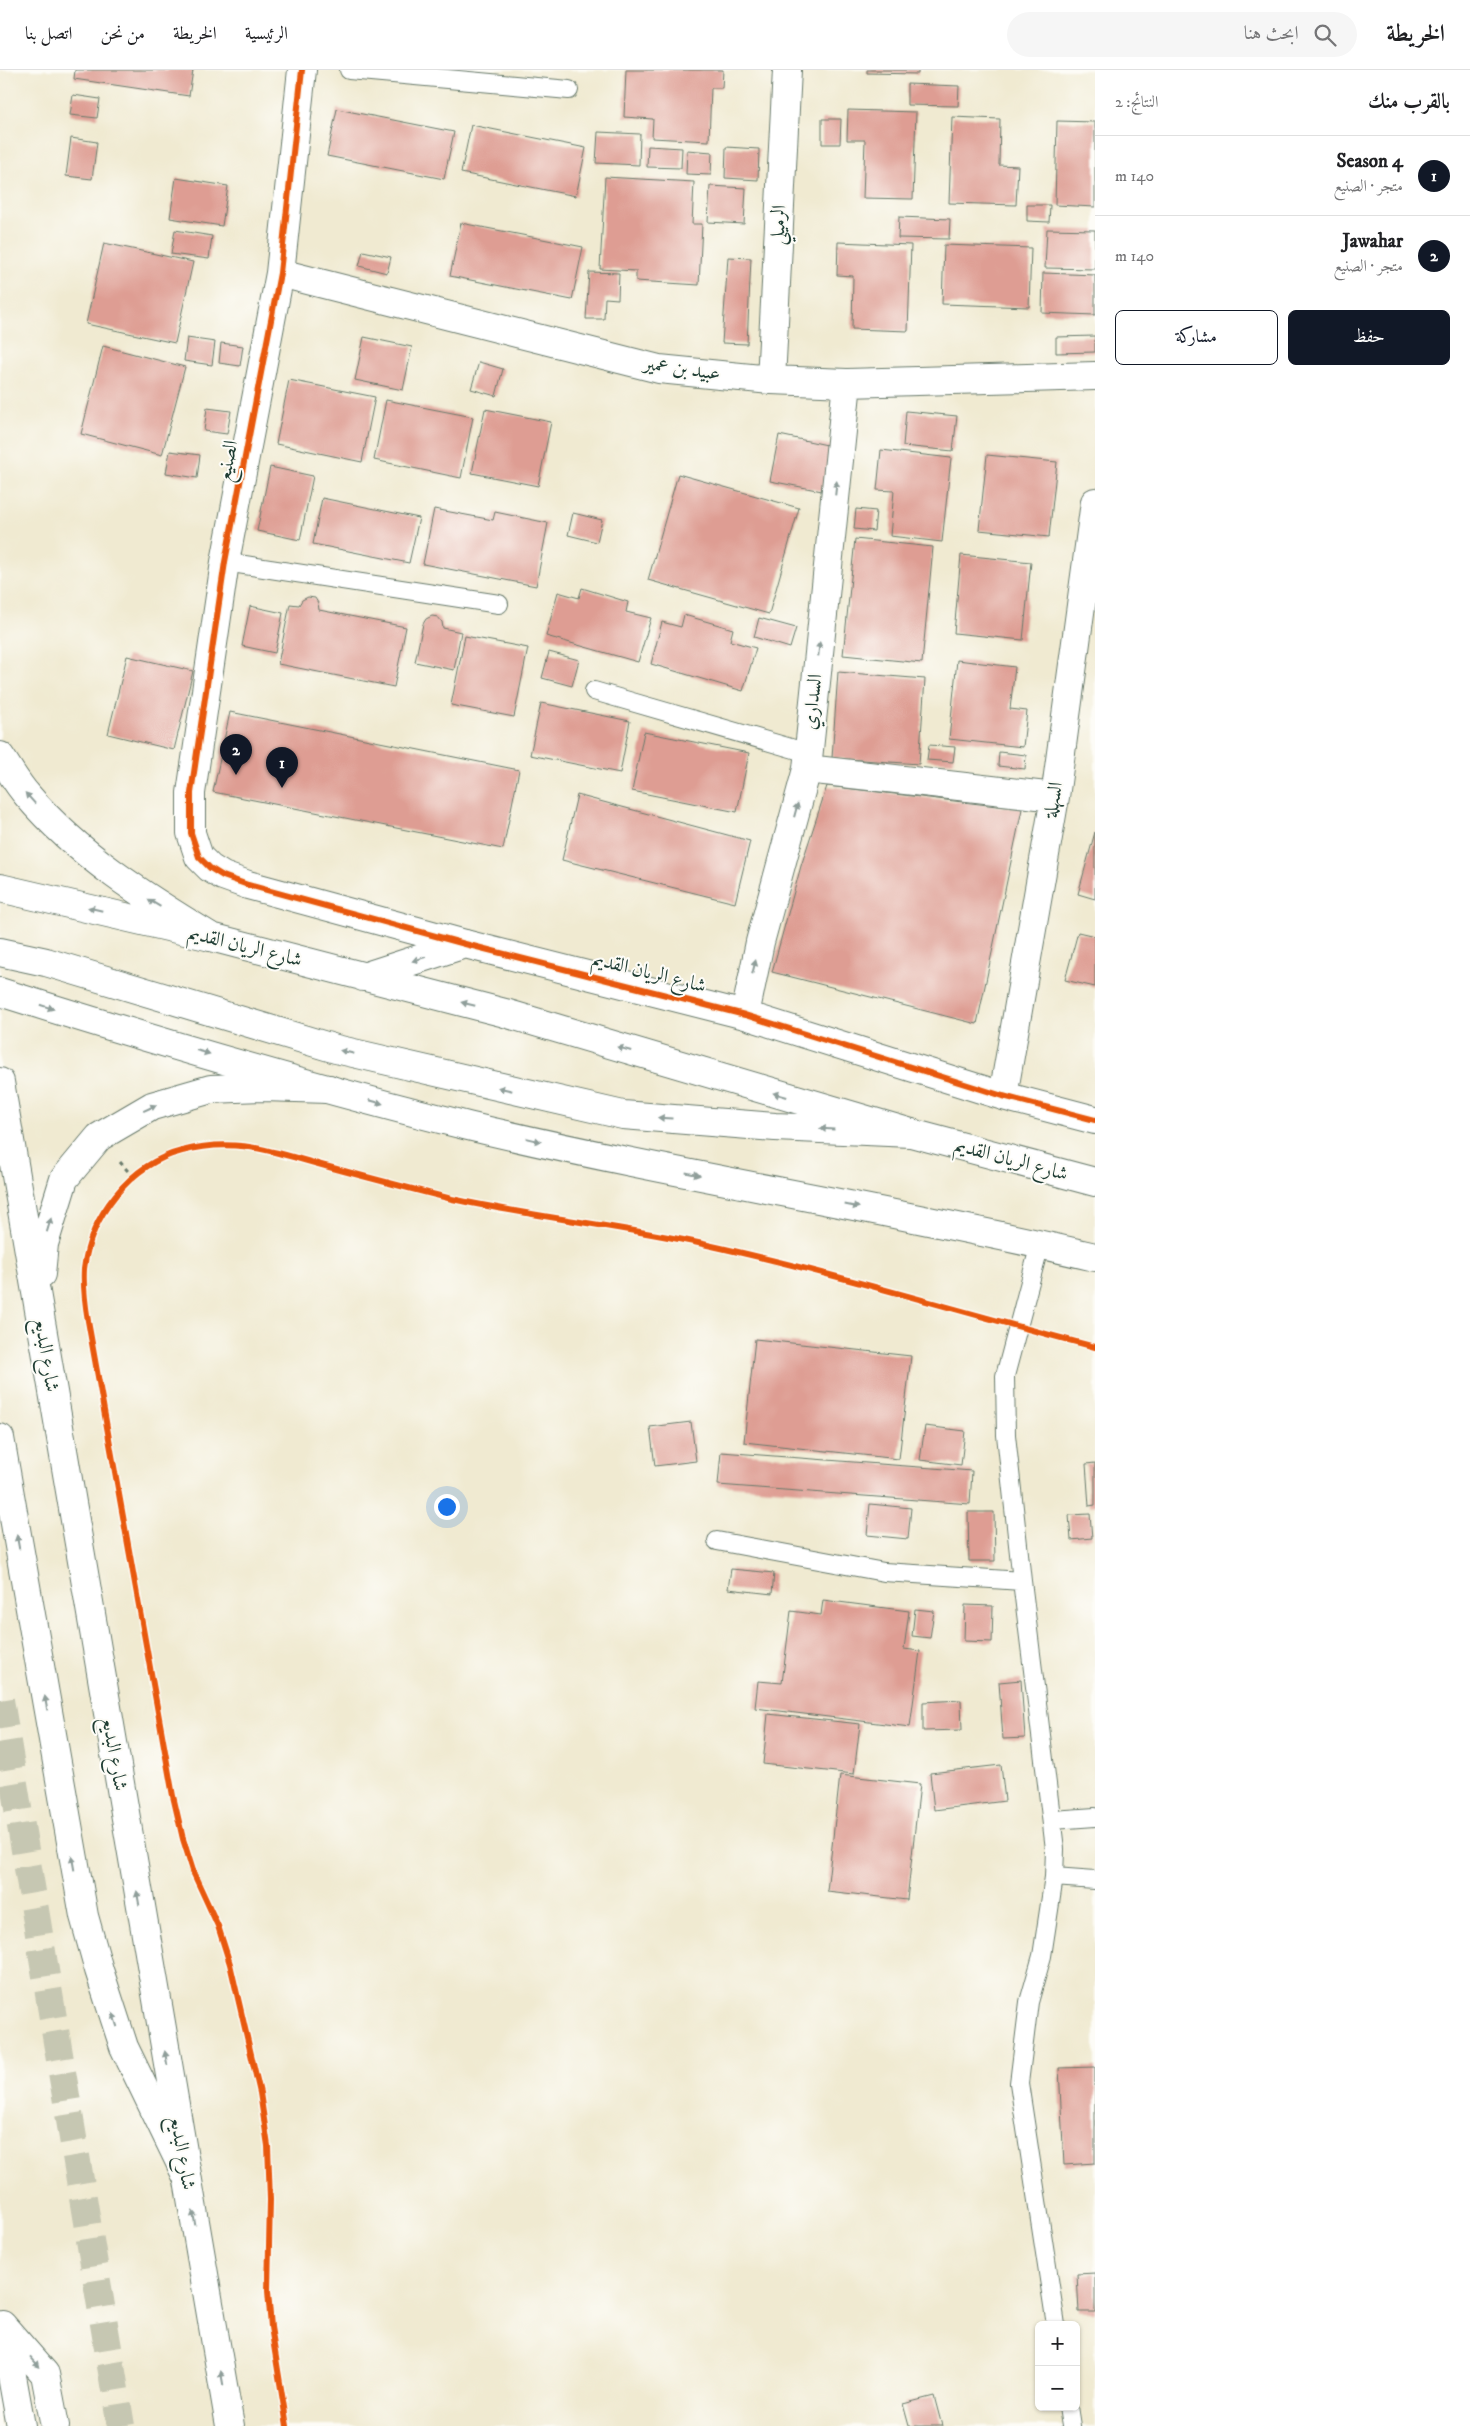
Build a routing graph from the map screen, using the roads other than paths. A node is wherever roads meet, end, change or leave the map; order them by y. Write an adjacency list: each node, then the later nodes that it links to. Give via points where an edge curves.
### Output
1 (302, 70): 5 (main road, الصنيع)
2 (349, 70): 4 (lane)
3 (786, 70): 7 (main road, الرميلي)
4 (569, 90)
5 (280, 273): 7 (main road, عبيد بن عمير, via 659,369); 10 (main road, الصنيع)
6 (1095, 376): 8 (main road, عبيد بن عمير)
7 (771, 380): 8 (main road, عبيد بن عمير)
8 (847, 384): 14 (main road, السداري, one-way to 8)
9 (1095, 502): 15 (main road, السهلة)
10 (225, 562): 11 (lane); 16 (main road, الصنيع, via 191,793 191,833)
11 (499, 604)
12 (594, 691): 14 (lane)
13 (0, 756): 18 (main road, one-way to 13, via 138,893 70,839 27,796)
14 (807, 761): 15 (main road); 23 (main road, السداري, one-way to 14, via 751,975)
15 (1055, 797): 26 (main road, السهلة)
16 (199, 856): 19 (main road, شارع الريان القديم, via 223,876 248,885)
17 (0, 888): 18 (main road, شارع الريان القديم, one-way to 17)
18 (211, 937): 21 (main road, شارع الريان القديم)
19 (465, 944): 21 (main road, one-way to 21); 23 (main road, شارع الريان القديم)
20 (0, 952): 28 (main road, one-way to 20, via 623,1115 336,1049 46,962)
21 (363, 977): 28 (main road, شارع الريان القديم, one-way to 21, via 505,1014)
22 (0, 992): 25 (main road, one-way to 25)
23 (745, 1015): 26 (main road, شارع الريان القديم)
24 (0, 1082): 32 (main road, شارع البديع)
25 (329, 1089): 30 (main road, one-way to 30, via 469,1126 614,1158); 32 (main road, one-way to 25, via 44,1244 64,1179 98,1137 152,1106 211,1089 264,1086)
26 (1003, 1096): 27 (main road, شارع الريان القديم)
27 (1095, 1120)
28 (911, 1133): 29 (main road, شارع الريان القديم)
29 (1095, 1182)
30 (1040, 1244): 31 (main road); 35 (lane, via 1005,1376 1006,1435)
31 (1095, 1256)
32 (38, 1308): 40 (main road, شارع البديع, one-way to 32)
33 (0, 1438): 40 (main road, one-way to 33, via 124,2047 84,1916)
34 (717, 1541): 35 (lane, via 884,1572)
35 (1022, 1581): 37 (lane)
36 (1095, 1817): 37 (lane)
37 (1054, 1820): 38 (lane)
38 (1054, 1877): 39 (lane); 42 (lane, via 1042,1956 1029,2002 1019,2083)
39 (1095, 1880)
40 (186, 2175): 46 (main road, شارع البديع, one-way to 40)
41 (1, 2319): 44 (main road); 45 (main road, one-way to 45, via 45,2374)
42 (1055, 2321)
43 (1069, 2411): 47 (lane)
44 (21, 2426)
45 (55, 2426)
46 (230, 2426)
47 (1071, 2426)

